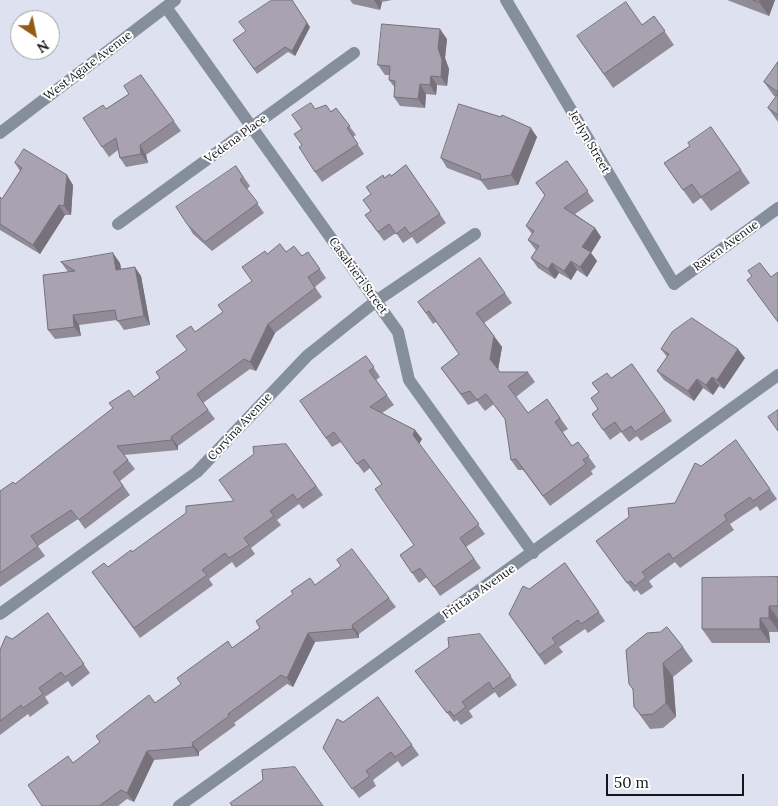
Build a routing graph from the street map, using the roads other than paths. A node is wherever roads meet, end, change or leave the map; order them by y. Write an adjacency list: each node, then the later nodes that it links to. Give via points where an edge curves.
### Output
1 (506, 0): 9 (street, Jerlyn Street)
2 (171, 4): 4 (street, Casalvieri Street); 5 (street, West Agate Avenue)
3 (354, 53): 4 (street, Vedena Place)
4 (252, 127): 7 (street, Vedena Place); 10 (street, Casalvieri Street)
5 (0, 133)
6 (778, 208): 9 (street, Raven Avenue)
7 (118, 224)
8 (475, 234): 10 (street, Corvina Avenue)
9 (674, 284)
10 (376, 301): 12 (street, Casalvieri Street, via 398,332 408,380); 13 (street, Corvina Avenue, via 307,356 197,472)
11 (778, 375): 12 (street, Frittata Avenue)
12 (533, 553): 14 (street, Frittata Avenue)
13 (0, 614)
14 (179, 806)

